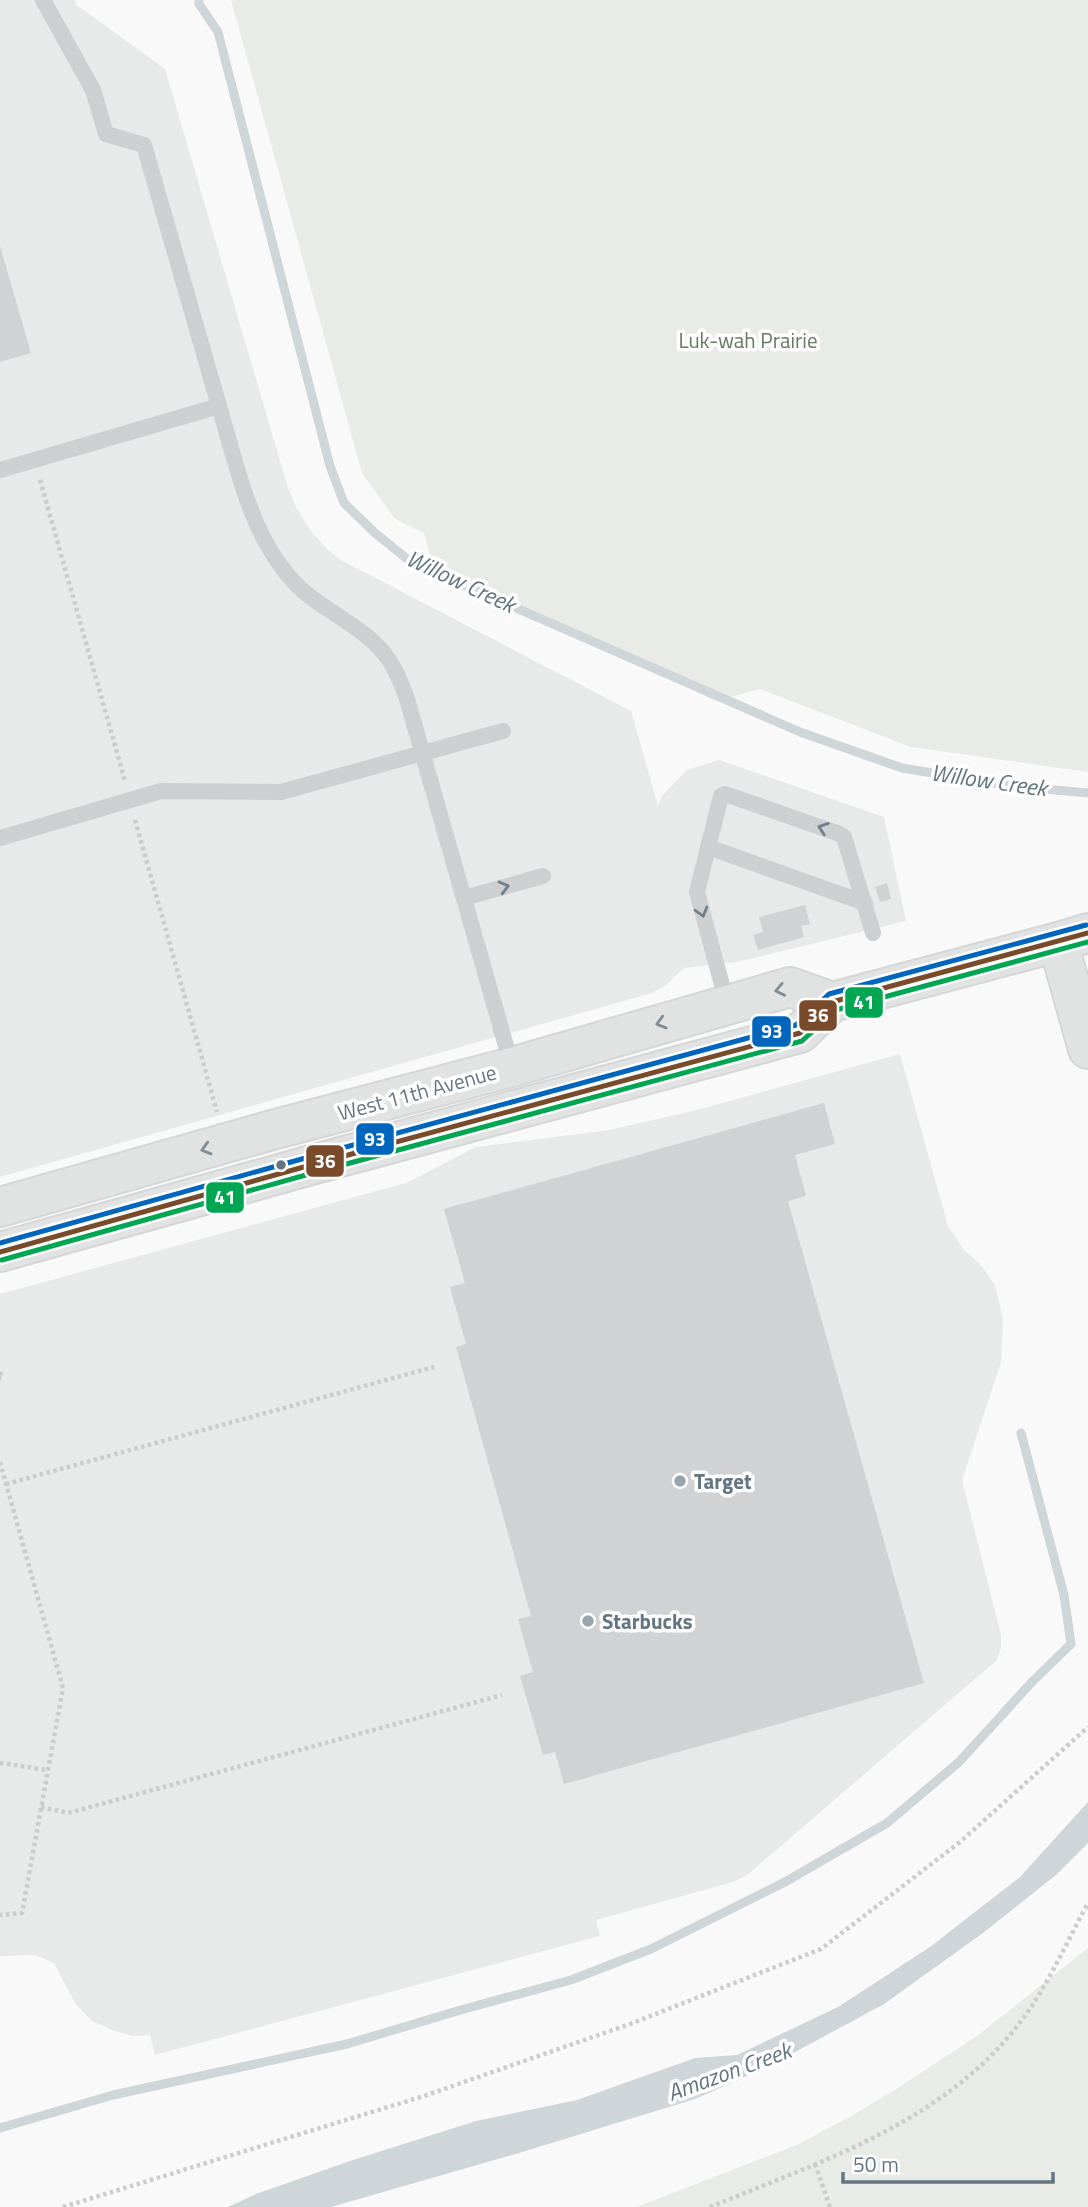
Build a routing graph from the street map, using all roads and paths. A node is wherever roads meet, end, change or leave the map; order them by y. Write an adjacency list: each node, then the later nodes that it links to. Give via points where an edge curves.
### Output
1 (43, 0): 2 (lane, via 93,90 106,134 144,145)
2 (219, 406): 3 (lane); 5 (lane, via 262,536 296,584 365,635 388,659 407,699)
3 (0, 470)
4 (503, 731): 5 (lane)
5 (422, 753): 6 (lane, via 281,792 161,792); 9 (lane)
6 (0, 838)
7 (708, 846): 10 (lane); 10 (lane, one-way to 7, via 840,834 725,794); 14 (lane, one-way to 14, via 696,892)
8 (543, 876): 9 (lane, one-way to 8)
9 (464, 898): 16 (lane)
10 (865, 903): 11 (lane)
11 (873, 933)
12 (1073, 938): 13 (main road, West 11th Avenue); 15 (main road)
13 (832, 1002): 14 (main road, West 11th Avenue, one-way to 14, via 790,987); 17 (main road, West 11th Avenue, via 800,1033)
14 (727, 1004): 16 (main road, West 11th Avenue, one-way to 16)
15 (1088, 1049)
16 (495, 1071): 17 (main road, via 459,1100 373,1129); 18 (main road, West 11th Avenue, one-way to 18)
17 (373, 1149): 19 (main road, West 11th Avenue)
18 (0, 1207)
19 (0, 1252)
20 (434, 1367): 24 (path)
21 (0, 1372): 22 (path)
22 (0, 1378)
23 (0, 1462): 24 (path)
24 (6, 1483): 28 (path, via 64,1688)
25 (502, 1695): 29 (path, via 68,1813)
26 (1088, 1727): 33 (path, via 960,1842 821,1949 630,2024 437,2092)
27 (0, 1763): 28 (path)
28 (47, 1770): 29 (path)
29 (41, 1807): 31 (path, via 22,1913)
30 (1088, 1903): 32 (path, via 1044,1989 1009,2037 972,2073 930,2106)
31 (0, 1915)
32 (815, 2164): 34 (path); 35 (path)
33 (63, 2207)
34 (710, 2207)
35 (830, 2207)

